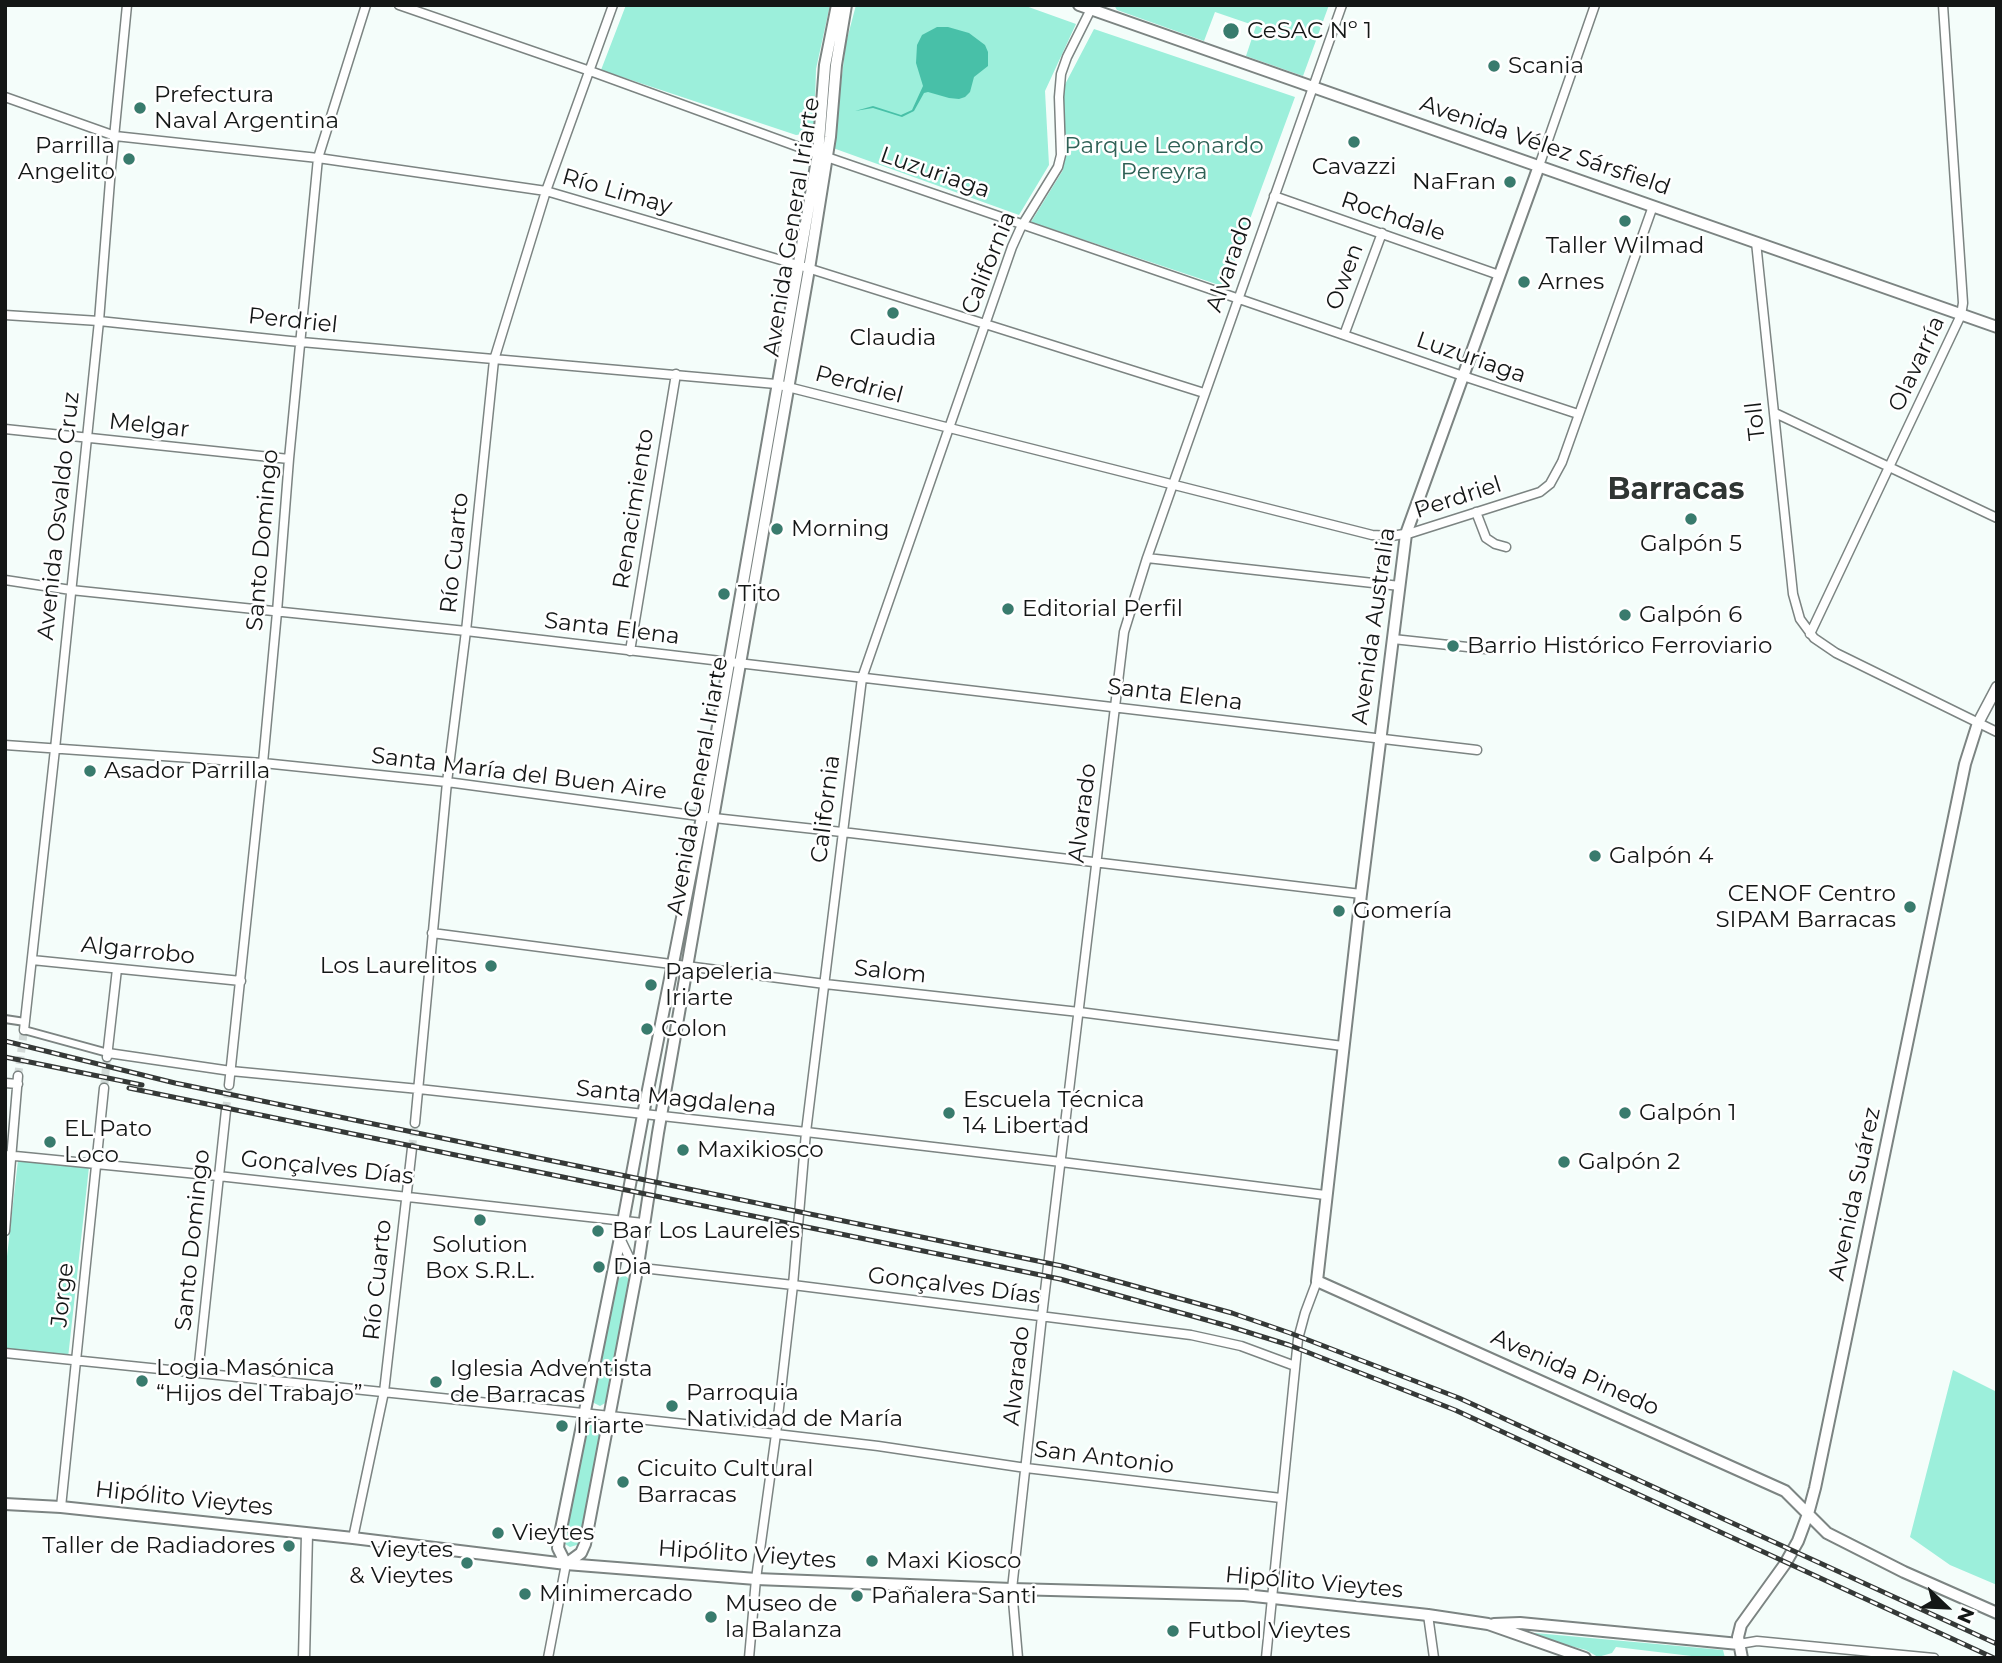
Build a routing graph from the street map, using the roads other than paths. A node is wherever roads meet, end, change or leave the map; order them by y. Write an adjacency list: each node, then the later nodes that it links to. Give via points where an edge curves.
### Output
1 (127, 5): 15 (street, Avenida Osvaldo Cruz)
2 (366, 5): 17 (street, Santo Domingo)
3 (399, 5): 12 (street, Luzuriaga)
4 (613, 5): 12 (street, Río Cuarto)
5 (837, 5): 16 (main road, Avenida General Iriarte, via 825,65)
6 (849, 5): 16 (main road, Avenida General Iriarte, via 840,35)
7 (1079, 5): 11 (main road, Avenida Vélez Sársfield)
8 (1342, 5): 13 (street, Alvarado)
9 (1595, 5): 18 (street, Avenida Australia)
10 (1943, 5): 30 (street, Olavarría)
11 (1092, 7): 13 (main road, Avenida Vélez Sársfield); 22 (street, California, via 1060,79 1059,164)
12 (590, 71): 16 (street, Luzuriaga); 19 (street, Río Cuarto)
13 (1313, 88): 18 (main road, Avenida Vélez Sársfield); 20 (street, Alvarado)
14 (5, 97): 15 (street, Río Limay)
15 (115, 136): 17 (street, Río Limay); 31 (street, Avenida Osvaldo Cruz)
16 (822, 155): 22 (street, Luzuriaga); 25 (main road, Avenida General Iriarte); 26 (main road, Avenida General Iriarte)
17 (318, 158): 19 (street, Río Limay); 35 (street, Santo Domingo)
18 (1539, 166): 21 (main road, Avenida Vélez Sársfield); 27 (main road, Avenida Australia)
19 (546, 191): 25 (street, Río Limay); 36 (street, Río Cuarto)
20 (1274, 196): 23 (street, Rochdale); 28 (street, Alvarado)
21 (1653, 206): 24 (main road, Avenida Vélez Sársfield); 43 (street)
22 (1023, 224): 28 (street, Luzuriaga); 32 (street, California)
23 (1381, 233): 27 (street, Rochdale); 34 (street, Owen)
24 (1756, 242): 30 (main road, Avenida Vélez Sársfield); 42 (street, Toll)
25 (798, 265): 26 (street, Río Limay); 39 (main road, Avenida General Iriarte)
26 (809, 269): 32 (street, Río Limay); 40 (main road, Avenida General Iriarte)
27 (1499, 275): 38 (main road, Avenida Australia)
28 (1238, 298): 34 (street, Luzuriaga); 41 (street, Alvarado)
29 (5, 315): 31 (street, Perdriel)
30 (1961, 315): 33 (main road, Avenida Vélez Sársfield); 48 (street, Olavarría)
31 (99, 321): 35 (street, Perdriel); 46 (street, Avenida Osvaldo Cruz)
32 (985, 323): 41 (street, Río Limay); 44 (street, California)
33 (1997, 327)
34 (1344, 335): 38 (street, Luzuriaga)
35 (300, 342): 36 (street, Perdriel); 47 (street, Santo Domingo)
36 (494, 360): 37 (street, Perdriel); 59 (street, Río Cuarto)
37 (676, 374): 39 (street, Perdriel); 63 (street, Renacimiento)
38 (1463, 376): 43 (street, Luzuriaga); 52 (main road, Avenida Australia)
39 (776, 384): 40 (street, Perdriel); 64 (main road, Avenida General Iriarte)
40 (789, 386): 44 (street, Perdriel); 64 (main road, Avenida General Iriarte)
41 (1204, 393): 49 (street, Alvarado)
42 (1775, 413): 48 (street); 60 (street, Toll, via 1795,606)
43 (1578, 414): 50 (street, Perdriel, via 1553,480 1540,492)
44 (949, 428): 49 (street, Perdriel); 65 (street, California)
45 (5, 429): 46 (street, Melgar)
46 (86, 439): 47 (street, Melgar); 57 (street, Avenida Osvaldo Cruz)
47 (289, 459): 58 (street, Santo Domingo)
48 (1889, 467): 51 (street); 60 (street, Olavarría)
49 (1173, 484): 52 (street, Perdriel, via 1372,535); 54 (street, Alvarado)
50 (1476, 512): 52 (street, Perdriel); 53 (street, via 1486,538)
51 (1997, 518)
52 (1406, 534): 56 (main road, Avenida Australia)
53 (1506, 547)
54 (1147, 558): 56 (street); 67 (street, Alvarado, via 1124,632)
55 (5, 580): 57 (street, Santa Elena)
56 (1400, 586): 61 (main road, Avenida Australia)
57 (71, 590): 58 (street, Santa Elena); 72 (street, Avenida Osvaldo Cruz)
58 (277, 612): 59 (street, Santa Elena); 74 (street, Santo Domingo)
59 (466, 631): 63 (street, Santa Elena); 75 (street, Río Cuarto)
60 (1810, 634): 68 (street, via 1846,659)
61 (1393, 639): 62 (street); 70 (main road, Avenida Australia)
62 (1486, 649)
63 (630, 651): 64 (street, Santa Elena)
64 (735, 663): 65 (street, Santa Elena); 76 (main road, Avenida General Iriarte); 77 (main road, Avenida General Iriarte)
65 (862, 678): 67 (street, Santa Elena); 78 (street, California)
66 (1997, 687): 68 (street)
67 (1115, 707): 70 (street, Santa Elena); 79 (street, Alvarado)
68 (1978, 723): 69 (street); 130 (main road, Avenida Suárez, via 1965,764)
69 (1997, 732)
70 (1380, 739): 73 (street, Santa Elena); 80 (main road, Avenida Australia)
71 (5, 746): 72 (street, Santa María del Buen Aire)
72 (55, 749): 74 (street, Santa María del Buen Aire); 82 (street, Avenida Osvaldo Cruz)
73 (1476, 750)
74 (263, 763): 75 (street, Santa María del Buen Aire); 86 (street, Santo Domingo)
75 (447, 782): 76 (street, Santa María del Buen Aire); 81 (street, Río Cuarto)
76 (702, 817): 77 (street, Santa María del Buen Aire); 83 (main road, Avenida General Iriarte)
77 (714, 818): 78 (street, Santa María del Buen Aire); 84 (main road, Avenida General Iriarte)
78 (842, 832): 79 (street, Santa María del Buen Aire); 87 (street, California)
79 (1096, 863): 80 (street, Santa María del Buen Aire); 88 (street, Alvarado)
80 (1361, 894): 91 (main road, Avenida Australia)
81 (432, 933): 83 (street, Salom); 97 (street, Río Cuarto)
82 (32, 960): 85 (street, Algarrobo); 90 (street, Avenida Osvaldo Cruz)
83 (673, 964): 84 (street, Salom); 99 (main road, Avenida General Iriarte)
84 (688, 965): 87 (street, Salom); 100 (main road, Avenida General Iriarte)
85 (117, 969): 86 (street, Algarrobo); 92 (street)
86 (240, 981): 93 (street, Santo Domingo)
87 (825, 984): 88 (street, Salom); 102 (street, California)
88 (1079, 1012): 91 (street, Salom); 105 (street, Alvarado)
89 (5, 1019): 90 (street, Santa Magdalena)
90 (25, 1026): 92 (street, Santa Magdalena)
91 (1343, 1046): 108 (main road, Avenida Australia)
92 (108, 1055): 93 (street, Santa Magdalena)
93 (231, 1071): 95 (street, Santo Domingo); 97 (street, Santa Magdalena)
94 (5, 1083): 104 (street, via 18,1080)
95 (229, 1085)
96 (104, 1088): 106 (street, Jorge)
97 (419, 1089): 99 (street, Santa Magdalena); 101 (street, Río Cuarto)
98 (226, 1110): 107 (street, Santo Domingo)
99 (643, 1115): 100 (street, Santa Magdalena); 110 (main road, Avenida General Iriarte)
100 (661, 1117): 102 (street, Santa Magdalena); 111 (main road, Avenida General Iriarte)
101 (415, 1123)
102 (806, 1132): 105 (street, Santa Magdalena); 116 (street, California)
103 (412, 1149): 109 (street, Río Cuarto)
104 (8, 1155): 106 (street, Gonçalves Días); 112 (street)
105 (1061, 1161): 108 (street, Santa Magdalena); 117 (street, Alvarado)
106 (96, 1164): 107 (street, Gonçalves Días); 119 (street, Jorge)
107 (218, 1176): 109 (street, Gonçalves Días); 121 (street, Santo Domingo)
108 (1325, 1195): 115 (main road, Avenida Australia)
109 (407, 1196): 110 (street, Gonçalves Días); 122 (street, Río Cuarto)
110 (624, 1220): 111 (street, Gonçalves Días); 113 (main road, Avenida General Iriarte)
111 (643, 1223): 114 (main road, Avenida General Iriarte)
112 (5, 1231)
113 (620, 1238): 114 (street); 123 (main road, Avenida General Iriarte)
114 (638, 1265): 116 (street, Gonçalves Días); 124 (main road, Avenida General Iriarte)
115 (1317, 1281): 120 (street, via 1302,1321); 130 (main road, Avenida Pinedo, via 1764,1481 1785,1491)
116 (793, 1285): 117 (street, Gonçalves Días); 125 (street, California)
117 (1042, 1316): 120 (street, Gonçalves Días, via 1216,1339); 126 (street, Alvarado)
118 (5, 1353): 119 (street, San Antonio)
119 (76, 1359): 121 (street, San Antonio); 129 (street, Jorge)
120 (1295, 1366): 127 (street)
121 (198, 1373): 122 (street, San Antonio)
122 (384, 1392): 123 (street, San Antonio); 132 (street, Río Cuarto)
123 (584, 1413): 124 (street, San Antonio); 133 (main road, Avenida General Iriarte, via 559,1539)
124 (609, 1416): 125 (street, San Antonio); 133 (main road, Avenida General Iriarte, via 585,1544 581,1553)
125 (776, 1434): 126 (street, San Antonio); 134 (street, California)
126 (1026, 1468): 127 (street, San Antonio); 135 (street, Alvarado)
127 (1281, 1498): 136 (street)
128 (5, 1504): 129 (main road, Hipólito Vieytes)
129 (61, 1507): 131 (main road, Hipólito Vieytes)
130 (1808, 1514): 137 (main road, Avenida Pinedo, via 1827,1533); 140 (main road, Avenida Suárez, via 1785,1564 1743,1621)
131 (307, 1534): 132 (main road, Hipólito Vieytes); 141 (street)
132 (353, 1538): 133 (main road, Hipólito Vieytes)
133 (566, 1563): 134 (main road, Hipólito Vieytes); 142 (street, Avenida General Iriarte)
134 (757, 1579): 135 (main road, Hipólito Vieytes); 143 (street, California)
135 (1012, 1589): 136 (main road, Hipólito Vieytes); 144 (street, Alvarado)
136 (1273, 1598): 138 (main road, Hipólito Vieytes); 145 (street)
137 (1997, 1613)
138 (1428, 1615): 139 (main road, Hipólito Vieytes); 146 (street)
139 (1488, 1624): 140 (main road, Hipólito Vieytes, via 1520,1623); 147 (main road, Hipólito Vieytes)
140 (1739, 1644): 148 (main road); 149 (street, via 1757,1641)
141 (304, 1658)
142 (548, 1658)
143 (749, 1658)
144 (1018, 1658)
145 (1266, 1658)
146 (1434, 1658)
147 (1585, 1658)
148 (1742, 1658)
149 (1934, 1658)

